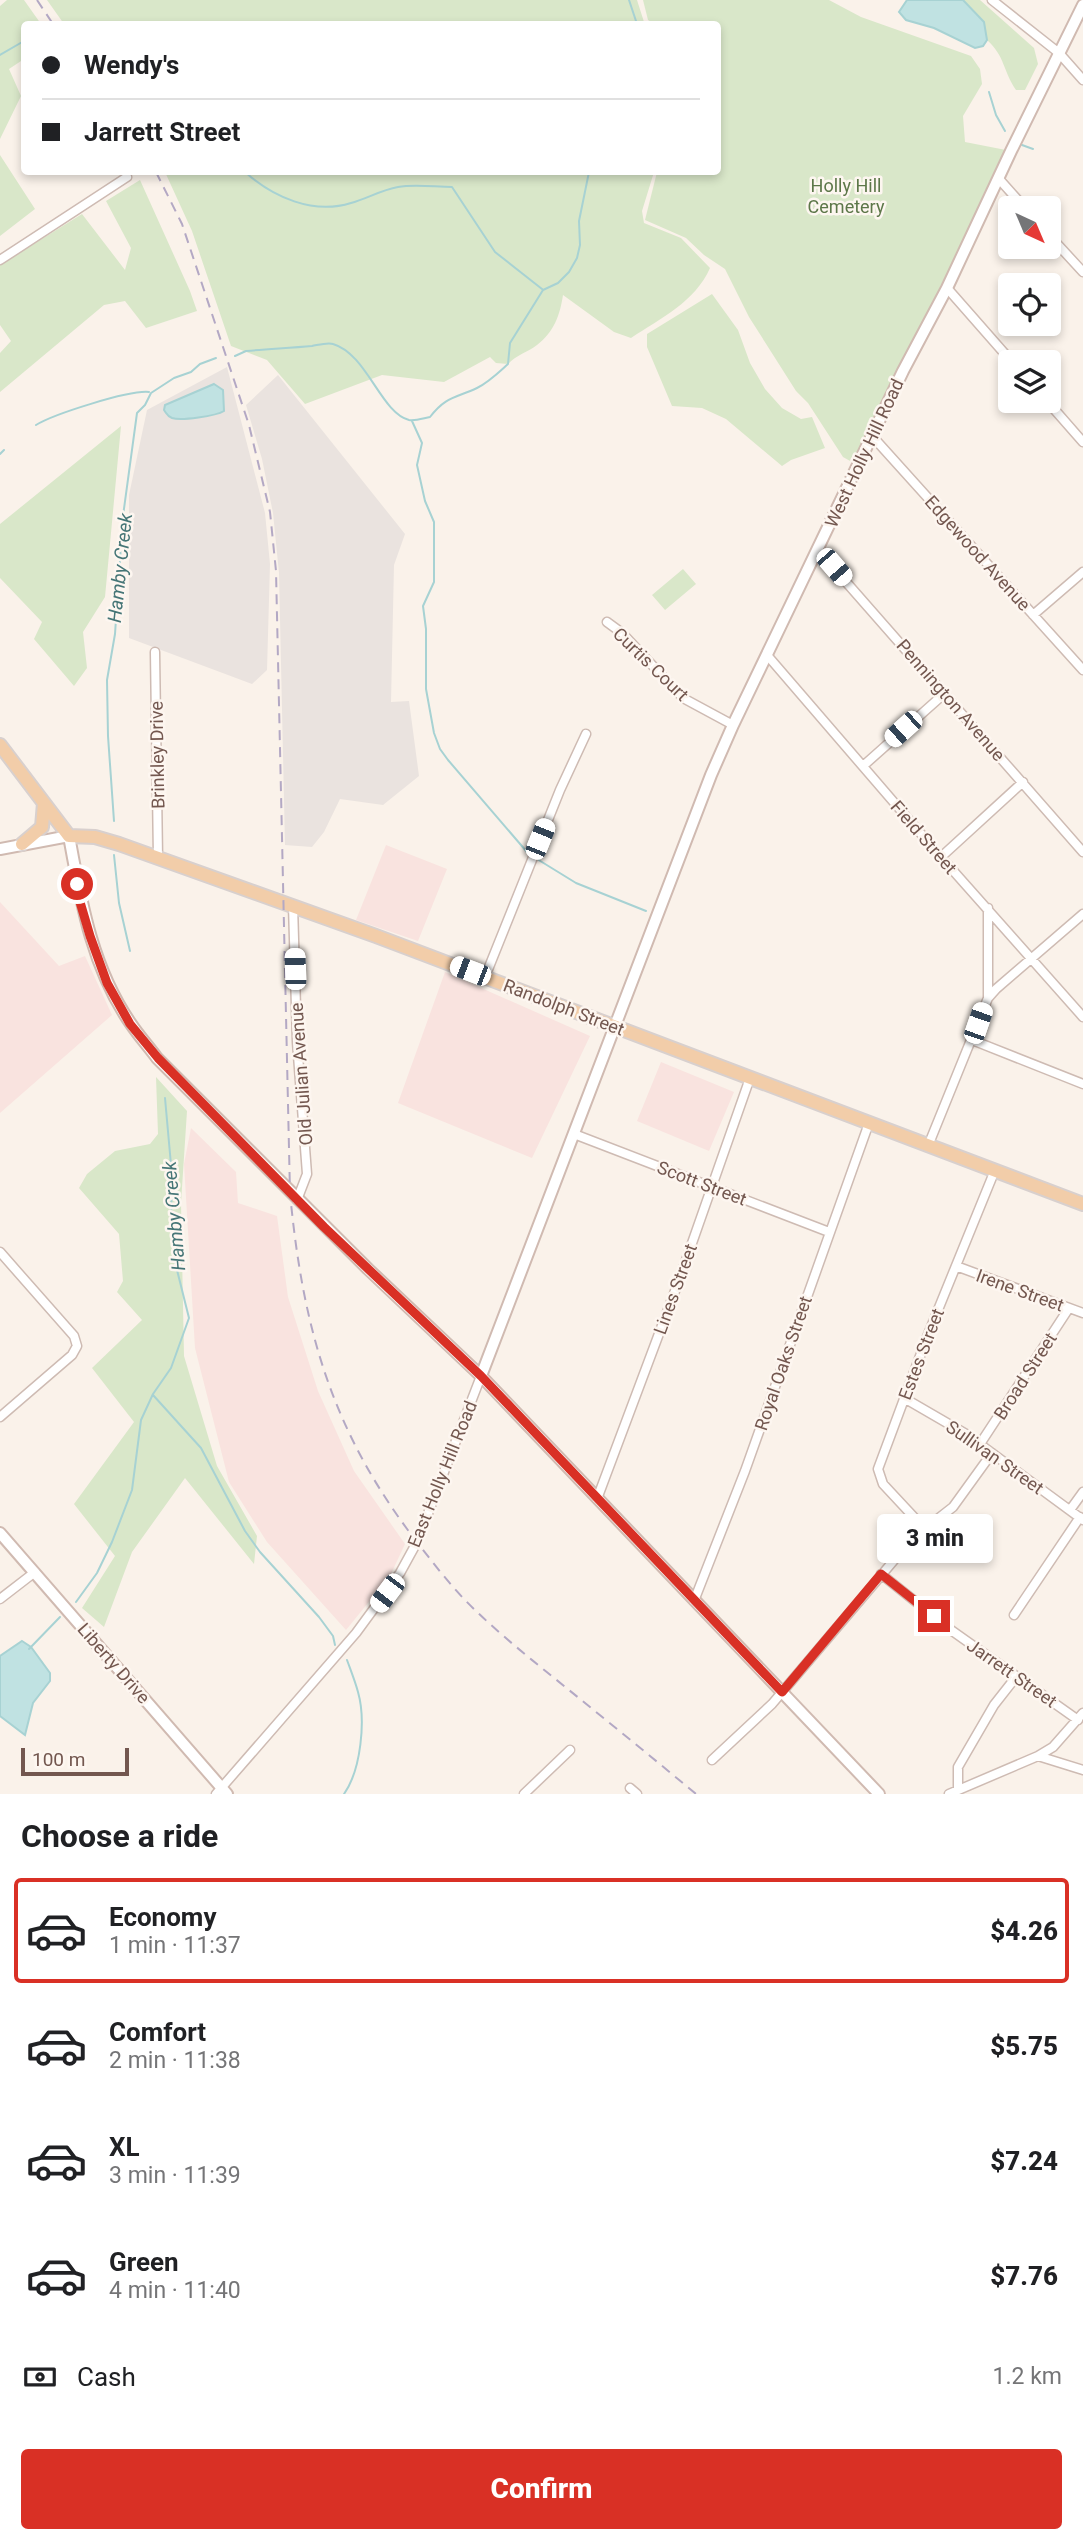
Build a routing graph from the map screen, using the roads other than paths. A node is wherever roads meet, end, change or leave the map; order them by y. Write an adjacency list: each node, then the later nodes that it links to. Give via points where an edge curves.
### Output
1 (992, 0): 3 (street)
2 (1083, 5): 3 (street, West Holly Hill Road)
3 (1059, 53): 4 (street); 6 (street, West Holly Hill Road)
4 (1083, 80)
5 (127, 177): 9 (street)
6 (999, 179): 7 (street); 11 (street, West Holly Hill Road)
7 (1014, 196)
8 (1061, 248): 10 (street)
9 (0, 260)
10 (1083, 272)
11 (947, 288): 12 (street); 14 (street, West Holly Hill Road)
12 (1001, 350)
13 (1057, 413): 15 (street)
14 (873, 437): 16 (street, West Holly Hill Road); 18 (street, Edgewood Avenue)
15 (1083, 442)
16 (818, 550): 21 (street, West Holly Hill Road); 23 (street, Pennington Avenue)
17 (1083, 572): 18 (street)
18 (1033, 615): 22 (street, Edgewood Avenue)
19 (607, 622): 24 (street, Curtis Court, via 683,698)
20 (155, 652): 35 (street, Brinkley Drive)
21 (767, 655): 24 (street, West Holly Hill Road); 27 (street, Field Street)
22 (1083, 670)
23 (944, 693): 27 (street); 28 (street, Pennington Avenue)
24 (733, 725): 43 (street, West Holly Hill Road)
25 (586, 734): 40 (street)
26 (0, 745): 29 (main road)
27 (863, 766): 34 (street, Field Street)
28 (1023, 782): 33 (street, Pennington Avenue); 34 (street)
29 (44, 802): 30 (main road); 31 (main road, via 42,827)
30 (69, 836): 31 (street); 35 (main road, Randolph Street, via 95,837); 52 (street, via 80,902 98,962 130,1024)
31 (22, 844): 32 (street)
32 (0, 849)
33 (1083, 852)
34 (941, 857): 37 (street, Field Street)
35 (158, 858): 36 (main road, Randolph Street)
36 (293, 905): 40 (main road, Randolph Street); 52 (street, Old Julian Avenue, via 307,1174)
37 (988, 908): 39 (street, Field Street); 41 (street)
38 (1083, 914): 39 (street)
39 (1031, 958): 41 (street); 42 (street, Field Street)
40 (485, 977): 43 (main road, Randolph Street)
41 (988, 998): 44 (street)
42 (1083, 1017)
43 (617, 1027): 45 (main road, Randolph Street); 48 (street, East Holly Hill Road)
44 (972, 1040): 46 (street); 49 (street)
45 (750, 1078): 47 (main road, Randolph Street); 51 (street, Lines Street)
46 (1081, 1081)
47 (869, 1123): 49 (main road, Randolph Street); 54 (street, Royal Oaks Street)
48 (574, 1134): 51 (street, Scott Street); 59 (street, East Holly Hill Road)
49 (928, 1146): 50 (main road, Randolph Street)
50 (995, 1170): 53 (main road, Randolph Street); 56 (street, Estes Street)
51 (712, 1186): 54 (street, Scott Street); 65 (street, Lines Street)
52 (297, 1200): 59 (street)
53 (1083, 1205)
54 (829, 1232): 73 (street, Royal Oaks Street)
55 (0, 1252): 61 (street, via 74,1336 77,1346)
56 (956, 1266): 57 (street, Irene Street); 60 (street, Estes Street)
57 (1069, 1308): 58 (street, Irene Street); 62 (street, Broad Street)
58 (1083, 1313)
59 (481, 1376): 65 (street); 83 (street, East Holly Hill Road, via 422,1530 400,1573 356,1633)
60 (904, 1398): 62 (street, Sullivan Street); 68 (street, Estes Street, via 878,1475)
61 (0, 1417)
62 (980, 1444): 63 (street, Sullivan Street)
63 (992, 1453): 66 (street, Sullivan Street); 68 (street, via 953,1507)
64 (1083, 1492): 66 (street)
65 (597, 1499): 73 (street)
66 (1070, 1510): 67 (street, Sullivan Street)
67 (1081, 1519): 74 (street)
68 (924, 1528): 71 (street)
69 (0, 1533): 70 (street, Liberty Drive)
70 (35, 1572): 72 (street); 83 (street, Liberty Drive)
71 (881, 1574): 75 (street, Jarrett Street); 76 (street)
72 (0, 1599)
73 (694, 1601): 76 (street)
74 (1014, 1615)
75 (1016, 1677): 77 (street, Jarrett Street); 82 (street, via 958,1767)
76 (782, 1692): 80 (street); 85 (street)
77 (1080, 1716): 79 (street, via 1053,1747)
78 (570, 1750): 84 (street)
79 (1038, 1756): 81 (street); 82 (street)
80 (712, 1760)
81 (1083, 1770)
82 (958, 1789): 86 (street)
83 (222, 1792)
84 (524, 1794)
85 (879, 1794)
86 (949, 1794)

